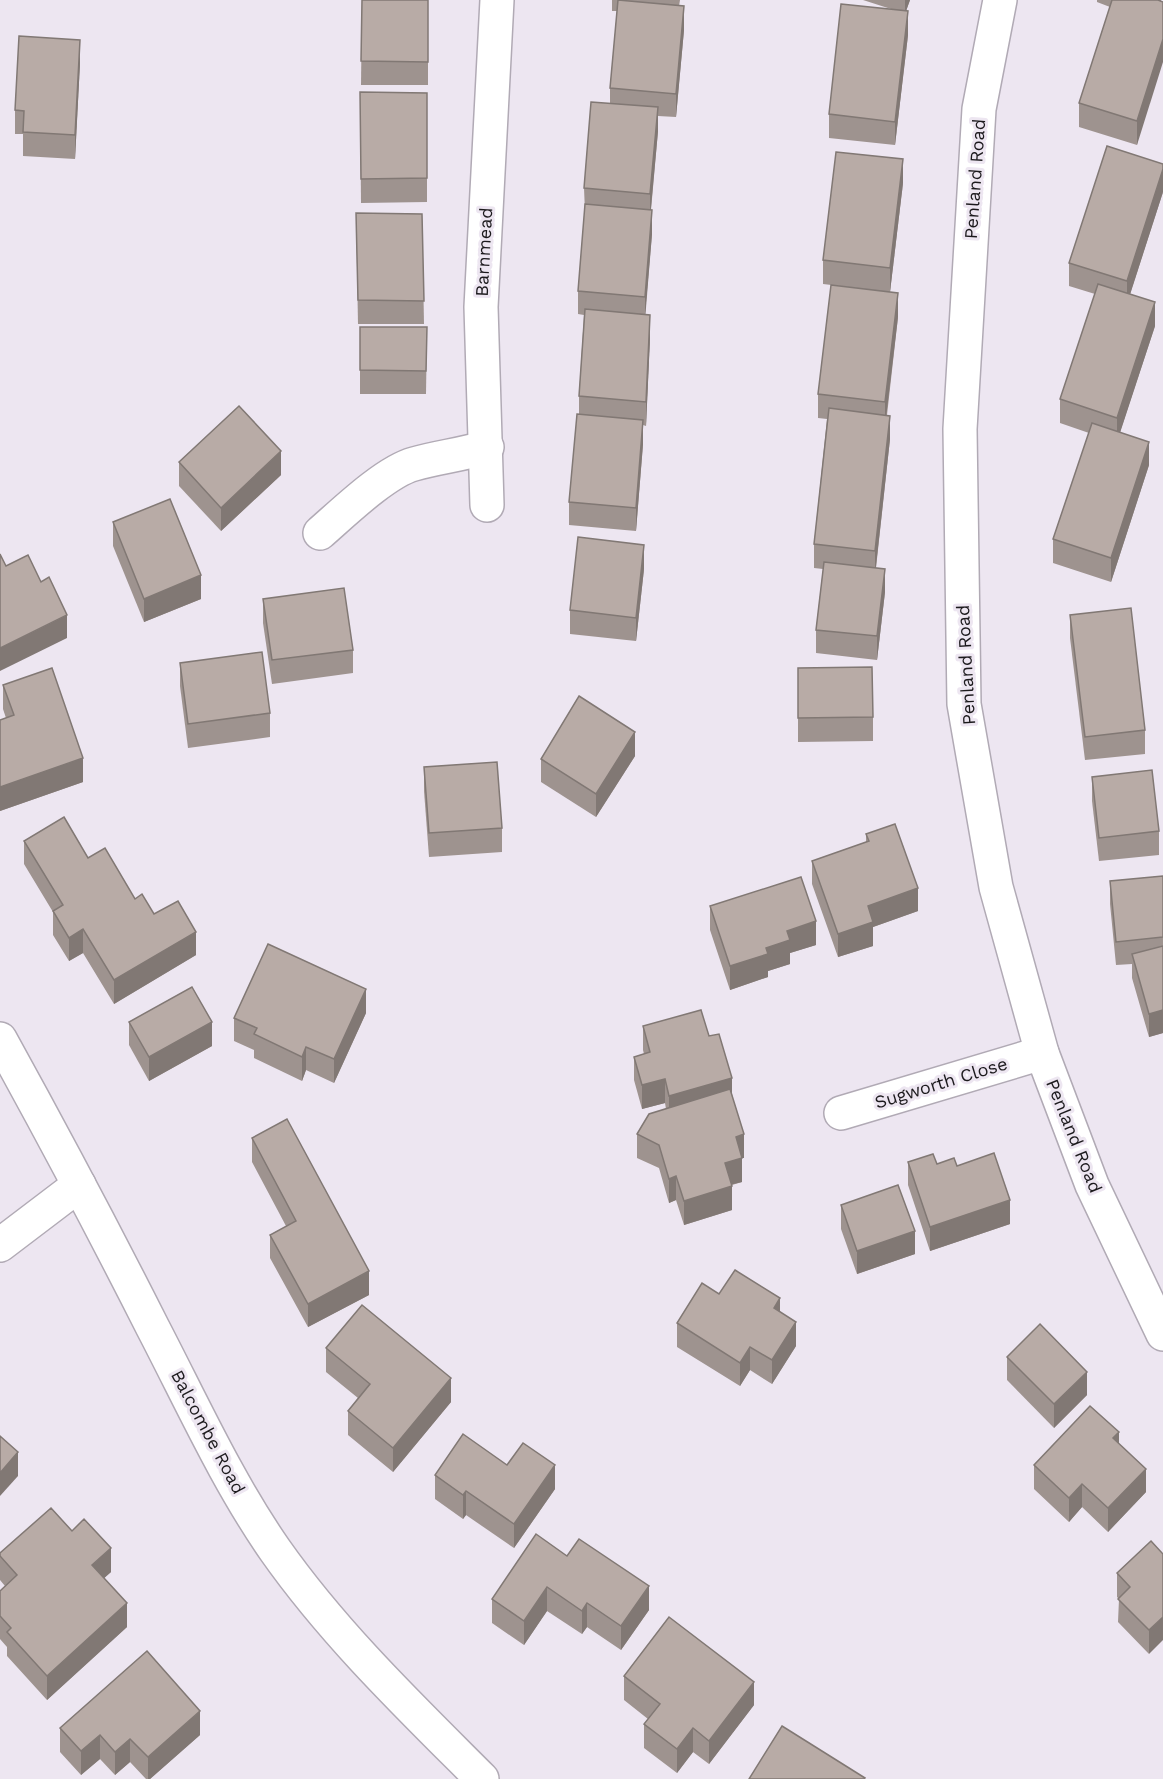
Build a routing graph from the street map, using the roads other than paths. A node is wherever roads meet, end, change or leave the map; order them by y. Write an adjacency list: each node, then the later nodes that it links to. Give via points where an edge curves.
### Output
1 (497, 0): 3 (street, Barnmead, via 481,307)
2 (1000, 0): 7 (street, Penland Road, via 979,108 960,429 964,704 996,887)
3 (487, 447): 4 (street, Barnmead); 5 (street, via 412,464 368,491)
4 (487, 505)
5 (320, 533)
6 (0, 1040): 9 (street, Balcombe Road)
7 (1042, 1053): 8 (street, Sugworth Close); 11 (street, Penland Road, via 1092,1185)
8 (841, 1113)
9 (79, 1185): 10 (street); 12 (street, Balcombe Road, via 233,1484 276,1552 338,1629)
10 (0, 1245)
11 (1163, 1334)
12 (482, 1779)

